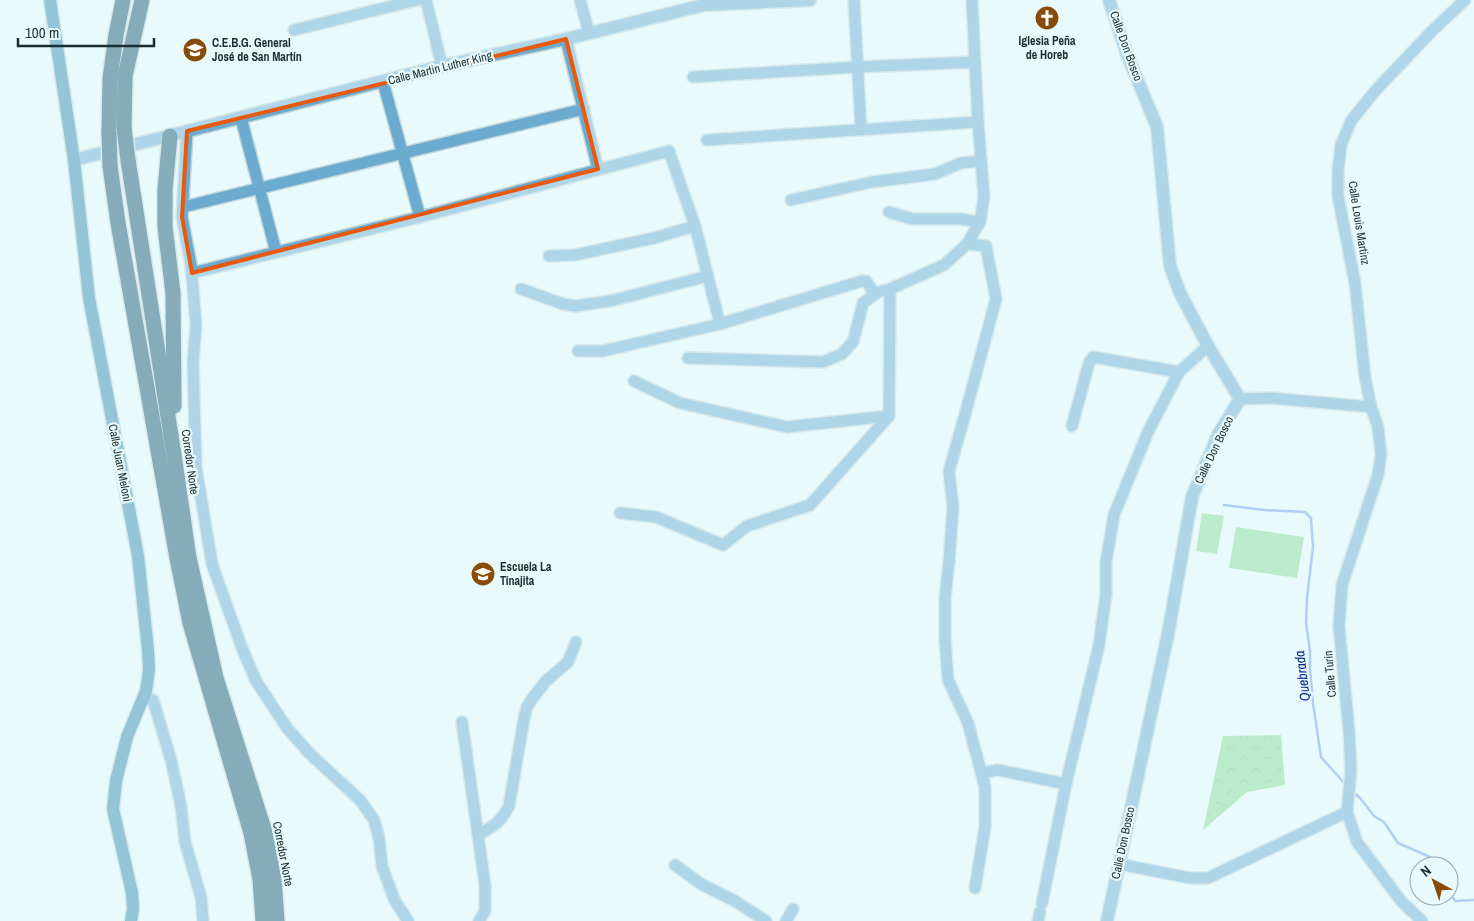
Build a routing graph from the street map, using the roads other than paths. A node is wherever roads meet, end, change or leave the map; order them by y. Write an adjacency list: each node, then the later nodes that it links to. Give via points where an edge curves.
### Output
1 (50, 0): 29 (main road, Calle Juan Meloni)
2 (123, 0): 73 (highway, bridge, via 110,79 110,166 118,223 190,623 251,833 260,878)
3 (142, 0): 57 (highway, Corredor Norte, bridge, via 125,76 124,128)
4 (417, 0): 13 (street)
5 (426, 0): 17 (street)
6 (580, 0): 14 (street)
7 (810, 0): 12 (street, Calle Martin Luther King)
8 (854, 0): 18 (street)
9 (972, 0): 16 (street)
10 (1109, 0): 48 (street, Calle Don Bosco, via 1157,127 1170,266 1180,293)
11 (1465, 0): 54 (street, Calle Louis Martinz, via 1375,90 1351,121 1341,145 1338,196 1355,283)
12 (703, 2): 14 (street, Calle Martin Luther King)
13 (294, 30)
14 (589, 33): 15 (street, Calle Martin Luther King)
15 (566, 39): 17 (street, Calle Martin Luther King); 21 (street)
16 (975, 62): 18 (street); 23 (street)
17 (442, 66): 20 (street, Calle Martin Luther King)
18 (858, 67): 19 (street); 24 (street)
19 (693, 78)
20 (383, 82): 22 (street, Calle Martin Luther King); 28 (street)
21 (584, 109): 28 (street); 31 (street)
22 (241, 118): 25 (street, Calle Martin Luther King); 32 (street)
23 (978, 122): 24 (street); 30 (street)
24 (861, 130): 27 (street)
25 (187, 131): 26 (street, Calle Martin Luther King); 34 (street)
26 (170, 136): 29 (street, Calle Martin Luther King); 57 (highway, via 164,228 173,293)
27 (707, 140)
28 (403, 154): 32 (street); 36 (street)
29 (74, 160): 60 (main road, Calle Juan Meloni, via 89,298 138,556 148,650)
30 (981, 160): 33 (street, via 961,163 935,174 872,182); 37 (street, via 984,197)
31 (598, 169): 36 (street); 38 (street, via 669,151)
32 (260, 189): 34 (street); 40 (street)
33 (791, 200)
34 (183, 207): 42 (street, via 183,226)
35 (889, 212): 37 (street, via 912,219)
36 (420, 217): 40 (street)
37 (980, 222): 39 (street)
38 (695, 226): 41 (street, via 575,255); 43 (street)
39 (967, 244): 45 (street, via 944,265); 62 (street, via 986,246 996,299 949,471 953,507 944,598 945,640 948,680 968,723)
40 (276, 252): 42 (street)
41 (549, 256)
42 (192, 273): 75 (street, via 196,324 193,362 196,467 212,564 256,681 287,728 360,800 374,820 387,881 395,902)
43 (708, 276): 44 (street, via 610,301 575,306); 47 (street)
44 (521, 289)
45 (890, 289): 46 (street); 55 (street)
46 (875, 294): 47 (street, via 866,281 862,281); 50 (street, via 863,304 853,342 842,354 823,362)
47 (720, 324): 49 (street, via 603,352)
48 (1208, 346): 51 (street); 53 (street, Calle Don Bosco)
49 (578, 351)
50 (688, 358)
51 (1179, 372): 56 (street, via 1093,357); 63 (street, via 1148,432 1114,515 1106,562 1106,594 1099,645)
52 (634, 381): 55 (street, via 680,404 787,427)
53 (1240, 399): 54 (street, via 1270,398); 66 (street, Calle Don Bosco, via 1218,435 1192,497 1168,634)
54 (1371, 406): 64 (street, Calle Turin, via 1378,427 1381,454 1378,475 1342,585 1339,626 1351,770)
55 (889, 416): 58 (street, via 810,505 747,526 723,545 656,517)
56 (1072, 426)
57 (174, 455): 74 (highway, Corredor Norte, via 189,558 216,678 264,832 274,878)
58 (620, 513)
59 (576, 642): 65 (street, via 568,662 546,681 528,707 509,806 504,817)
60 (144, 697): 71 (main road, Calle Juan Meloni, via 128,737 116,781 113,809 132,893); 72 (street, via 153,700 170,760 181,806 185,842 201,897)
61 (462, 722): 65 (street)
62 (982, 773): 63 (street, via 1003,771); 68 (street, via 985,827)
63 (1066, 784): 70 (street)
64 (1347, 812): 66 (street, via 1208,878 1190,878); 80 (street, Calle Turin, via 1357,842 1401,901)
65 (478, 835): 76 (street, via 485,885 485,911)
66 (1119, 864): 79 (street, Calle Don Bosco)
67 (675, 865): 77 (street, via 701,884)
68 (975, 888)
69 (793, 910): 78 (street)
70 (1040, 912)
71 (132, 921)
72 (203, 921)
73 (263, 921)
74 (277, 921)
75 (408, 921)
76 (479, 921)
77 (766, 921)
78 (786, 921)
79 (1107, 921)
80 (1422, 921)

